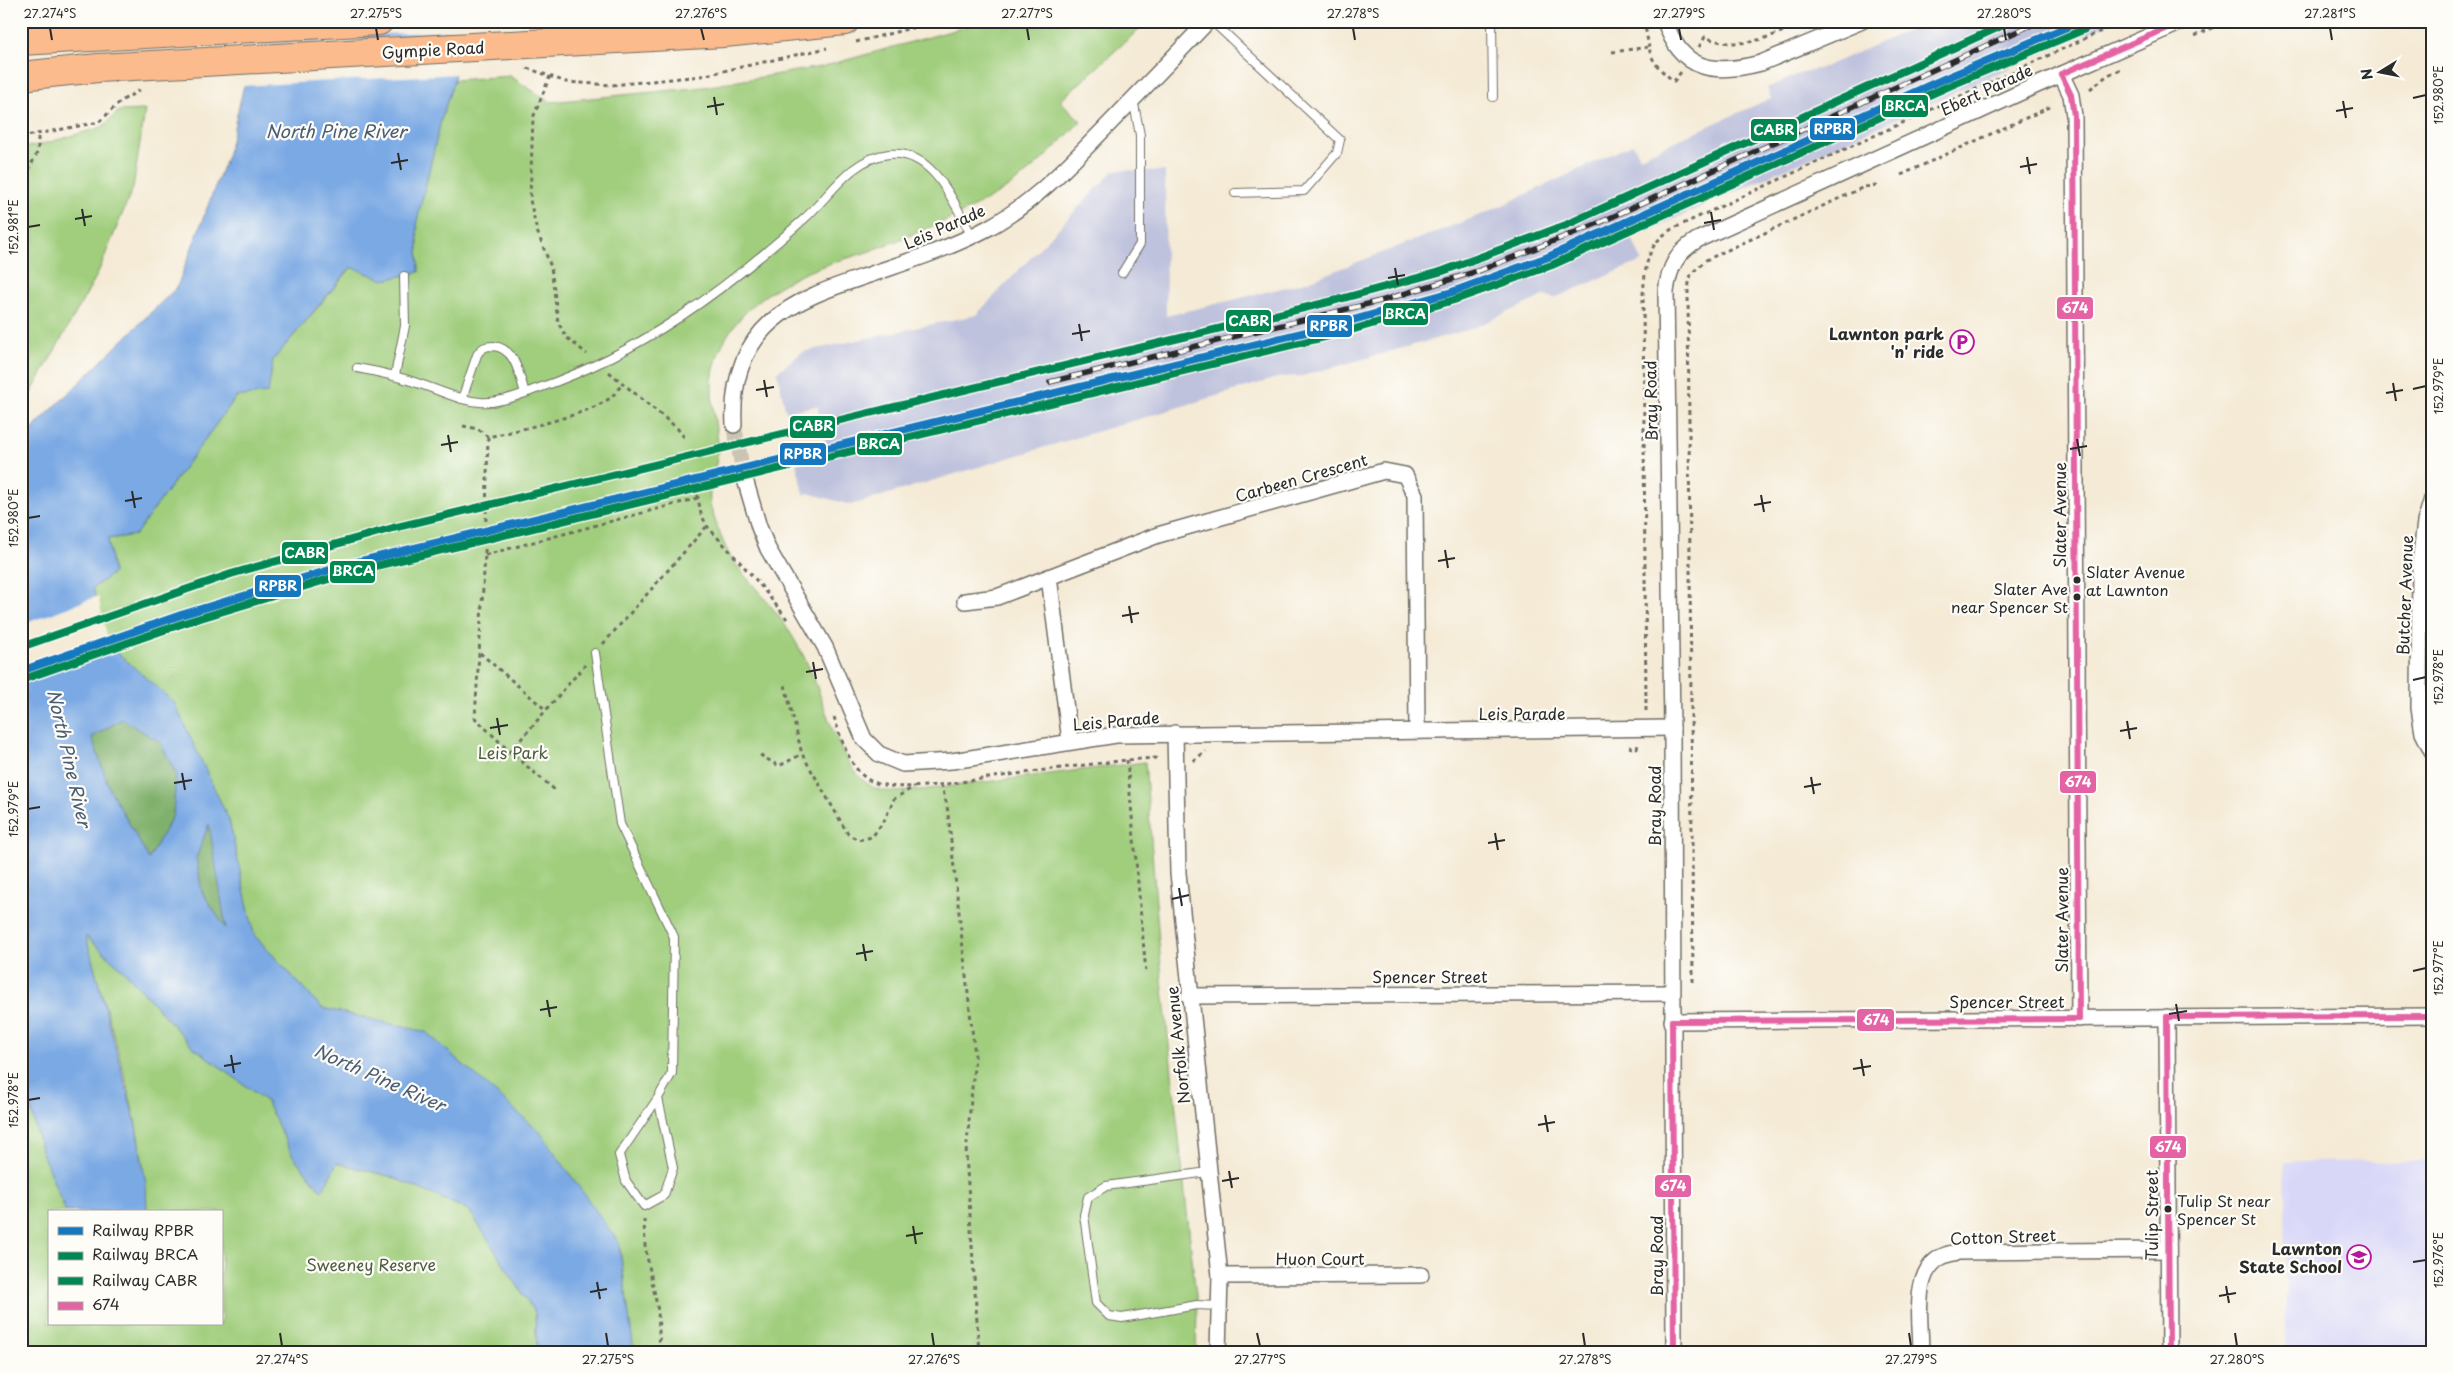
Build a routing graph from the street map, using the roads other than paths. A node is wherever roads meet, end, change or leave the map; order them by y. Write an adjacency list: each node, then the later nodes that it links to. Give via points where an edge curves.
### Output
1 (379, 21): 9 (highway, Gympie Road)
2 (1208, 21): 13 (street, Leis Parade)
3 (1212, 21): 14 (lane, via 1340,140 1337,153 1304,191)
4 (1492, 21): 12 (lane)
5 (1665, 21): 6 (street, via 1678,50 1714,70 1761,63)
6 (1862, 21)
7 (2184, 21): 10 (street, Ebert Parade)
8 (846, 33): 11 (highway, Gympie Road, via 773,30 178,63)
9 (21, 41)
10 (2061, 74): 16 (street, Ebert Parade, via 1697,240); 38 (street, Slater Avenue, via 2071,95 2074,116)
11 (21, 76)
12 (1494, 97)
13 (1133, 100): 15 (street, Leis Parade, via 1046,186 1008,215); 17 (lane, via 1140,135 1140,244)
14 (1235, 193)
15 (972, 236): 21 (lane, via 940,180 928,167 912,157 879,156 852,171 806,218 693,309 615,356 572,377); 23 (street, Leis Parade, via 827,290 771,322 741,363 733,399)
16 (1674, 262): 29 (street, Bray Road, via 1666,292)
17 (1122, 274)
18 (404, 276): 20 (lane, via 405,326)
19 (357, 368): 20 (lane)
20 (395, 376): 22 (lane)
21 (526, 393): 22 (lane, via 489,402); 22 (lane, via 511,354 488,346 477,355)
22 (462, 399)
23 (734, 425)
24 (744, 476): 32 (street, Leis Parade, via 768,549 825,647 864,739 879,754 903,764 918,764)
25 (2430, 507): 33 (street, Butcher Avenue, via 2420,563 2420,716 2423,733)
26 (1049, 577): 27 (street, Carbeen Crescent, via 997,597); 30 (street, Carbeen Crescent, via 1158,535 1384,471 1405,475 1415,495); 32 (street)
27 (965, 601)
28 (595, 653): 40 (lane, via 620,824 674,937 672,1073)
29 (1672, 728): 30 (street, Leis Parade); 34 (street, Bray Road)
30 (1417, 731): 31 (street, Leis Parade)
31 (1175, 733): 32 (street, Leis Parade); 35 (street, Norfolk Avenue, via 1178,873)
32 (1070, 741)
33 (2432, 751)
34 (1672, 993): 35 (street, Spencer Street); 39 (street, Bray Road)
35 (1189, 996): 41 (street, Norfolk Avenue)
36 (2432, 1016): 37 (street, Spencer Street)
37 (2167, 1017): 38 (street, Spencer Street); 42 (street, Tulip Street)
38 (2079, 1018): 39 (street, Spencer Street)
39 (1672, 1020): 47 (street, Bray Road)
40 (658, 1098): 40 (lane, via 673,1168 664,1195 644,1206 626,1181 619,1155)
41 (1208, 1172): 44 (street, Norfolk Avenue); 45 (lane, via 1106,1186 1088,1197 1084,1215 1096,1303 1109,1316 1122,1318 1197,1305)
42 (2168, 1250): 48 (street, Cotton Street, via 1946,1254 1930,1264 1922,1282); 49 (street, Tulip Street)
43 (1421, 1275): 44 (street, Huon Court)
44 (1220, 1276): 45 (street, Norfolk Avenue)
45 (1217, 1306): 46 (street, Norfolk Avenue)
46 (1218, 1352)
47 (1674, 1352)
48 (1921, 1352)
49 (2169, 1352)

